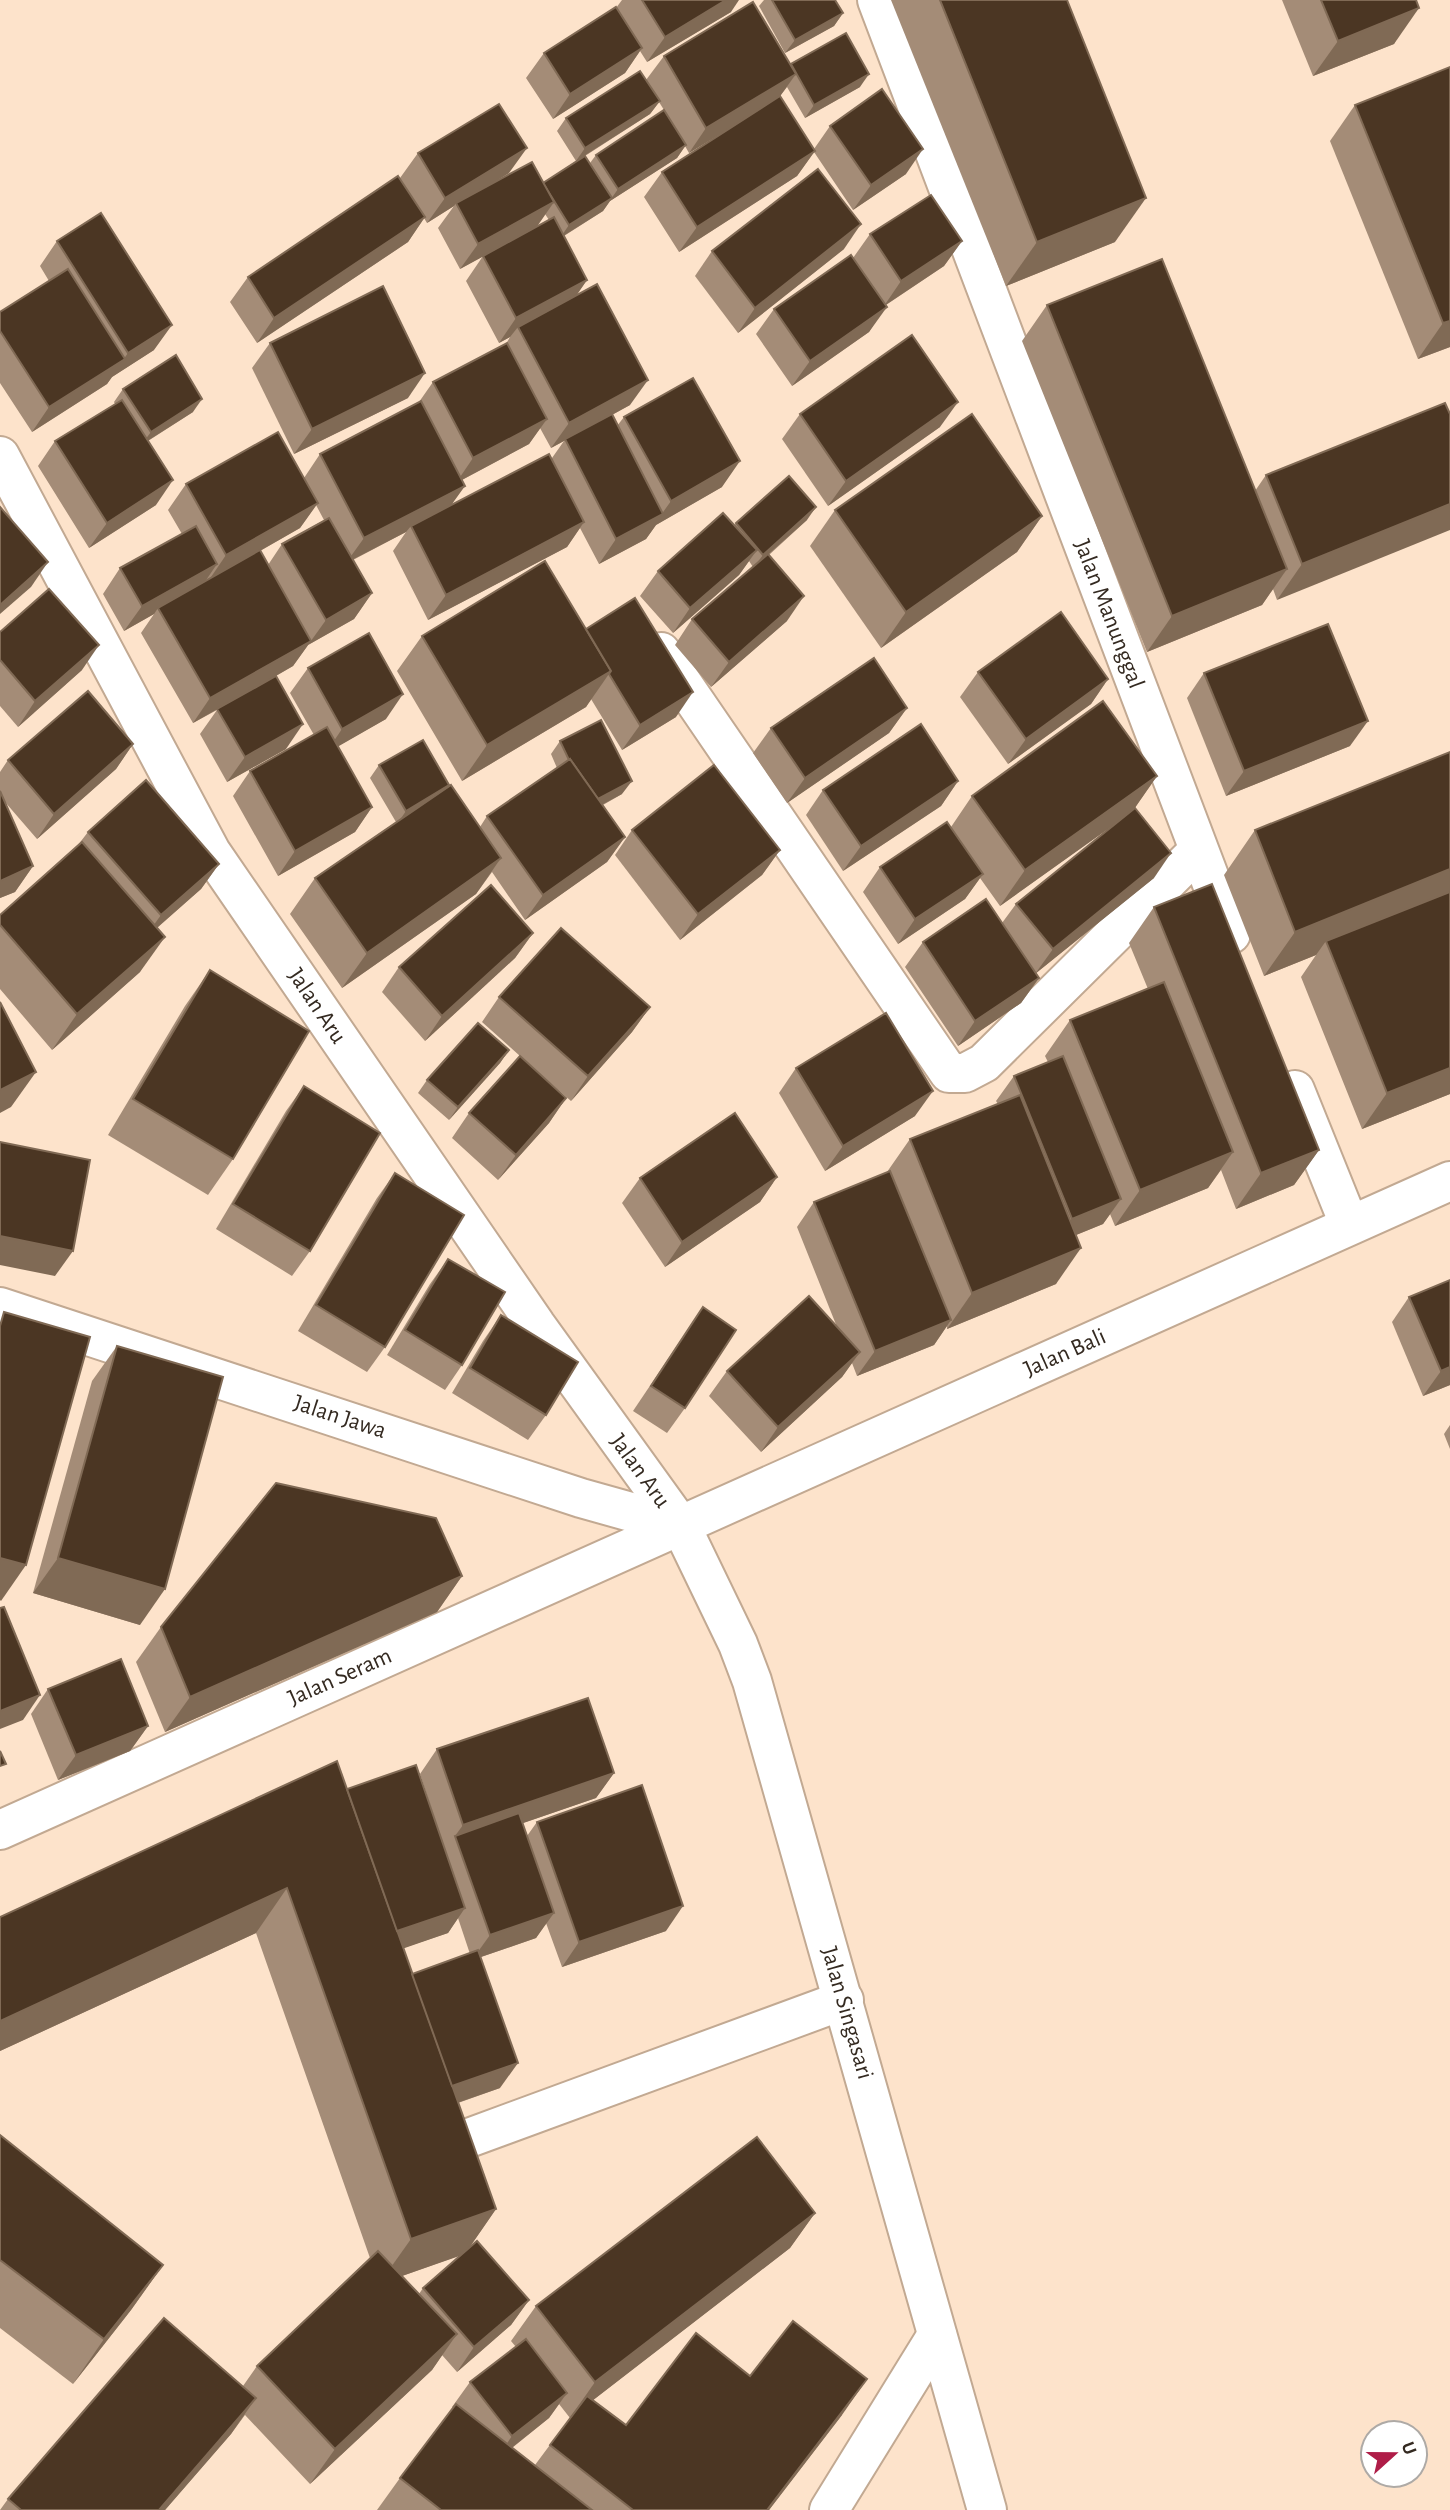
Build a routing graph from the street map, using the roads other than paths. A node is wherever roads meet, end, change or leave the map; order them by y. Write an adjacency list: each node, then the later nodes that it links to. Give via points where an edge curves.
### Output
1 (877, 0): 4 (street, Jalan Manunggal)
2 (0, 456): 10 (street, Jalan Aru, via 211,852 536,1325)
3 (640, 622): 4 (street, via 949,1073 965,1073 984,1063)
4 (1198, 851): 5 (street, Jalan Manunggal)
5 (1245, 967)
6 (1281, 1057): 8 (street)
7 (1450, 1181): 8 (street, Jalan Bali)
8 (1349, 1224): 10 (street, Jalan Bali)
9 (0, 1307): 10 (street, Jalan Jawa, via 581,1498)
10 (681, 1526): 11 (street, Jalan Seram); 12 (street, Jalan Singasari, via 752,1681)
11 (0, 1830)
12 (844, 2000): 13 (street); 14 (street, Jalan Singasari)
13 (466, 2139)
14 (937, 2335): 15 (street); 16 (street, Jalan Singasari)
15 (829, 2510)
16 (987, 2510)

